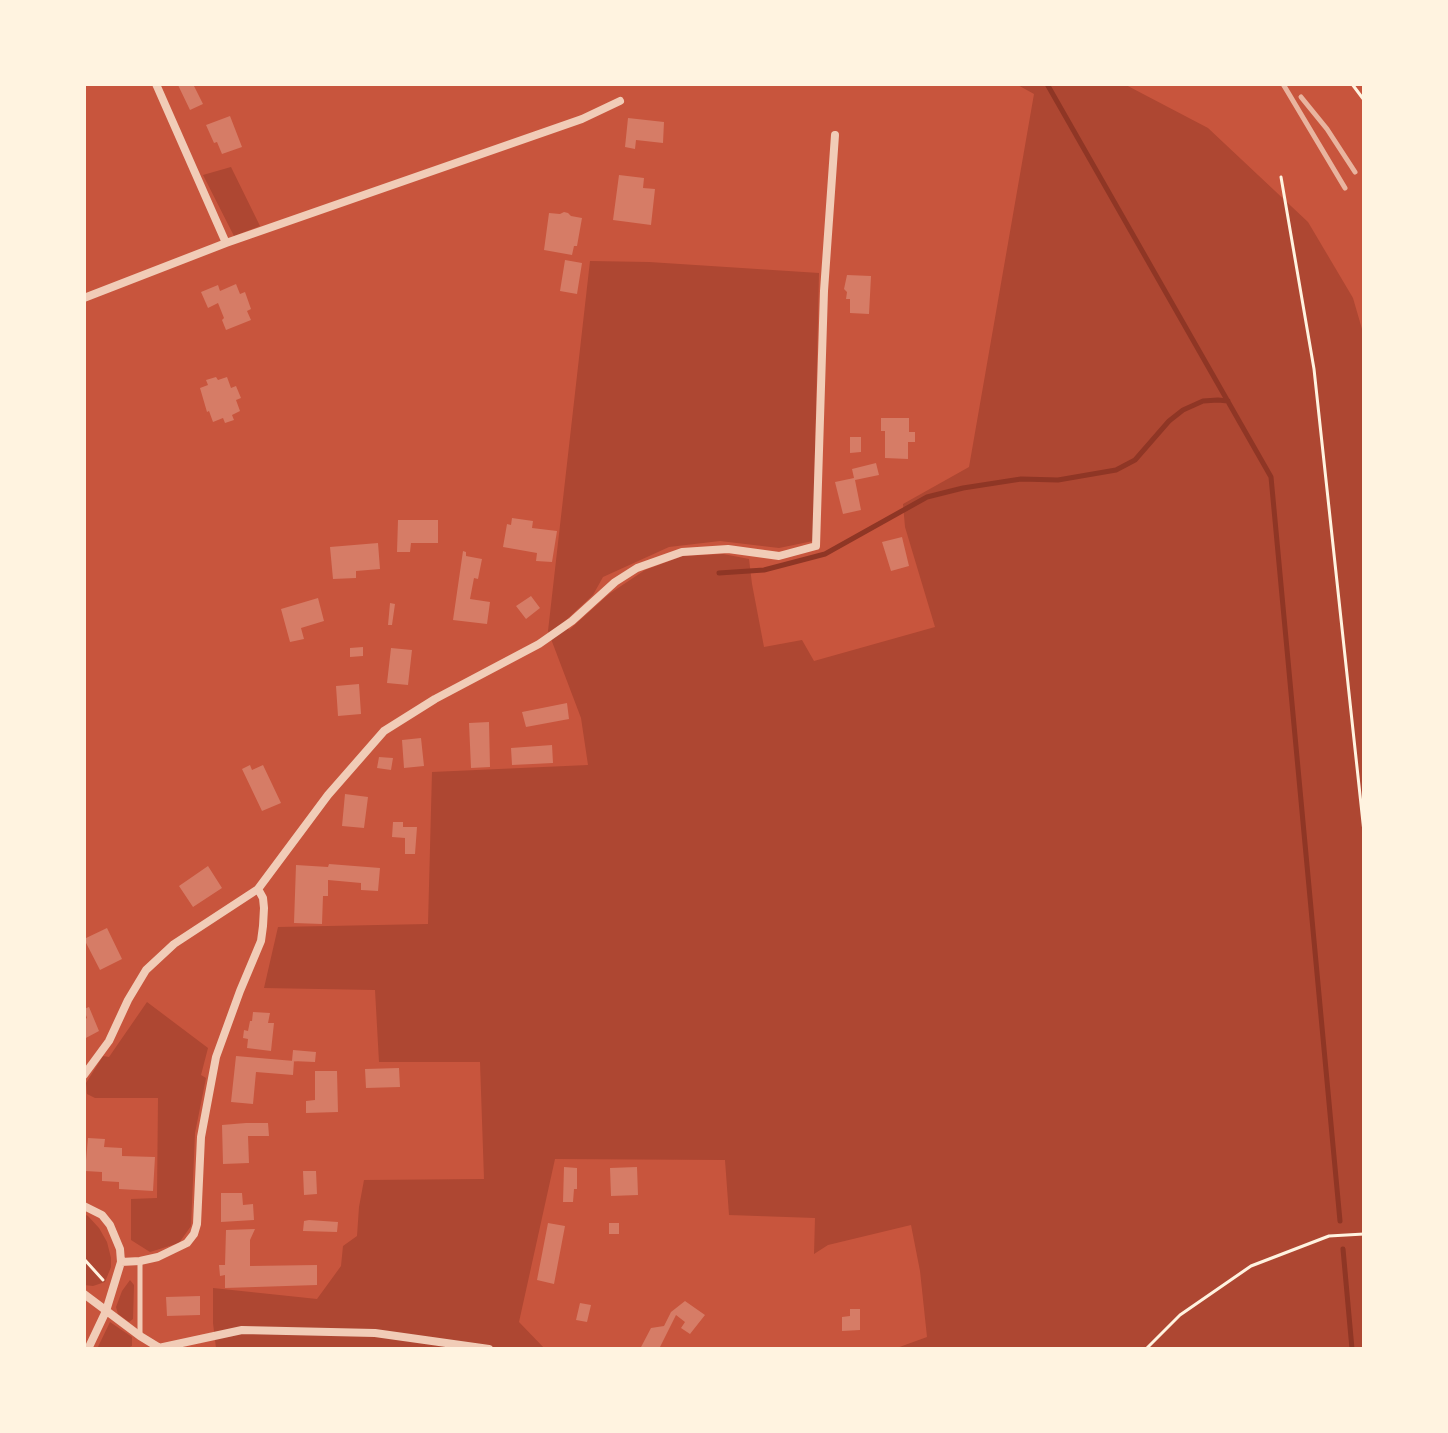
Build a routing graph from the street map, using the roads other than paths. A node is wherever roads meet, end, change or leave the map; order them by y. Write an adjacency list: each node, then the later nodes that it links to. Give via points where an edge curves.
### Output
1 (156, 84): 4 (street)
2 (620, 101): 4 (street, via 582,119)
3 (835, 135): 6 (street, via 816,546 779,556 728,549 682,552 637,568 539,644 384,731)
4 (226, 243): 5 (street)
5 (84, 298)
6 (258, 889): 7 (street, via 174,944 146,970 109,1041); 9 (street, via 264,908 261,941 216,1057 201,1137 194,1234 178,1248)
7 (84, 1075)
8 (84, 1206): 10 (street, via 110,1225)
9 (140, 1261): 10 (street); 13 (lane)
10 (121, 1262): 12 (street)
11 (84, 1294): 12 (street)
12 (106, 1311): 13 (street); 15 (street)
13 (140, 1336): 14 (street)
14 (156, 1348): 16 (street, via 242,1330 375,1333)
15 (88, 1349)
16 (489, 1349)

